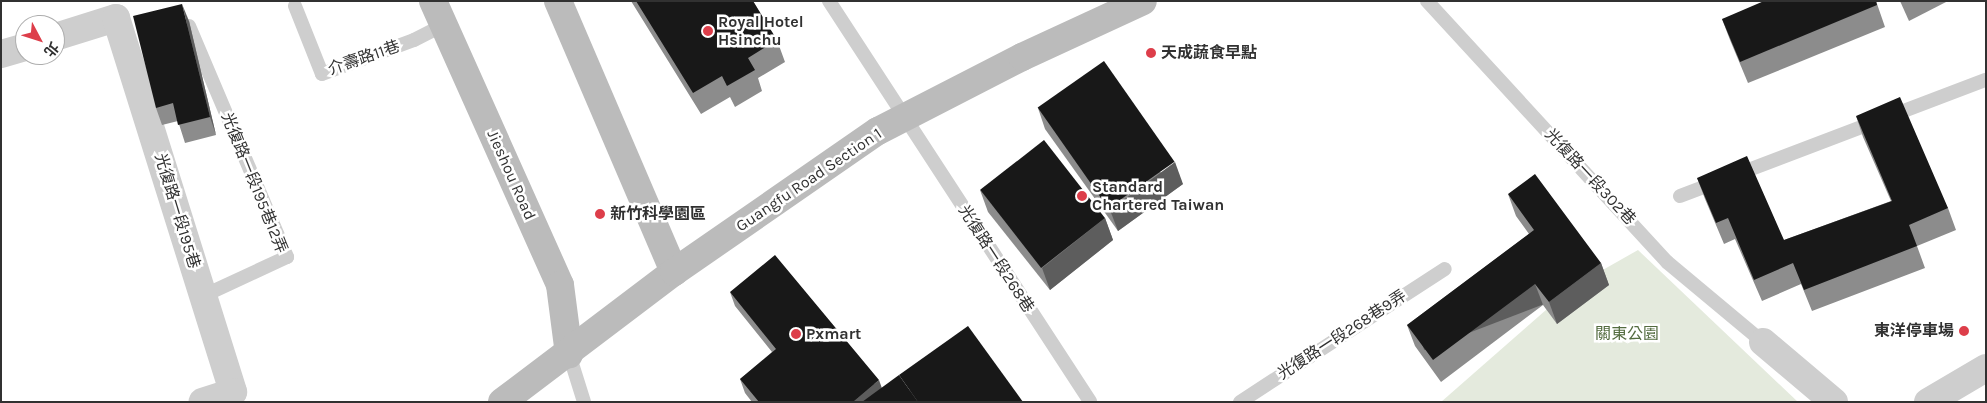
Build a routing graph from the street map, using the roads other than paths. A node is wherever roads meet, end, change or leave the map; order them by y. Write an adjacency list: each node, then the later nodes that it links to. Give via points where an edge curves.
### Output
1 (558, 1): 15 (main road)
2 (829, 1): 12 (lane, 光復路一段268巷)
3 (1143, 1): 12 (main road, Guangfu Road Section 1)
4 (1427, 1): 17 (lane, 光復路一段302巷, via 1667,262)
5 (295, 6): 6 (lane, 介壽路11巷, via 322,74 414,40)
6 (438, 13): 18 (main road, Jieshou Road, via 560,285)
7 (189, 26): 16 (lane, 光復路一段195巷12弄, via 287,257)
8 (65, 34): 16 (street, 光復路一段195巷, via 116,18)
9 (15, 50): 10 (street)
10 (1, 54)
11 (1986, 80): 13 (lane)
12 (904, 116): 15 (main road, Guangfu Road Section 1); 24 (lane, 光復路一段268巷)
13 (1680, 196)
14 (1445, 268): 25 (lane, 光復路一段268巷9弄)
15 (674, 272): 18 (main road, Guangfu Road Section 1)
16 (204, 296): 20 (street, 光復路一段195巷)
17 (1763, 342): 26 (street)
18 (569, 354): 22 (main road, Guangfu Road Section 1); 23 (lane)
19 (1986, 368): 27 (street)
20 (237, 397): 21 (street)
21 (203, 402)
22 (502, 402)
23 (584, 402)
24 (1090, 402)
25 (1240, 402)
26 (1834, 402)
27 (1928, 402)

